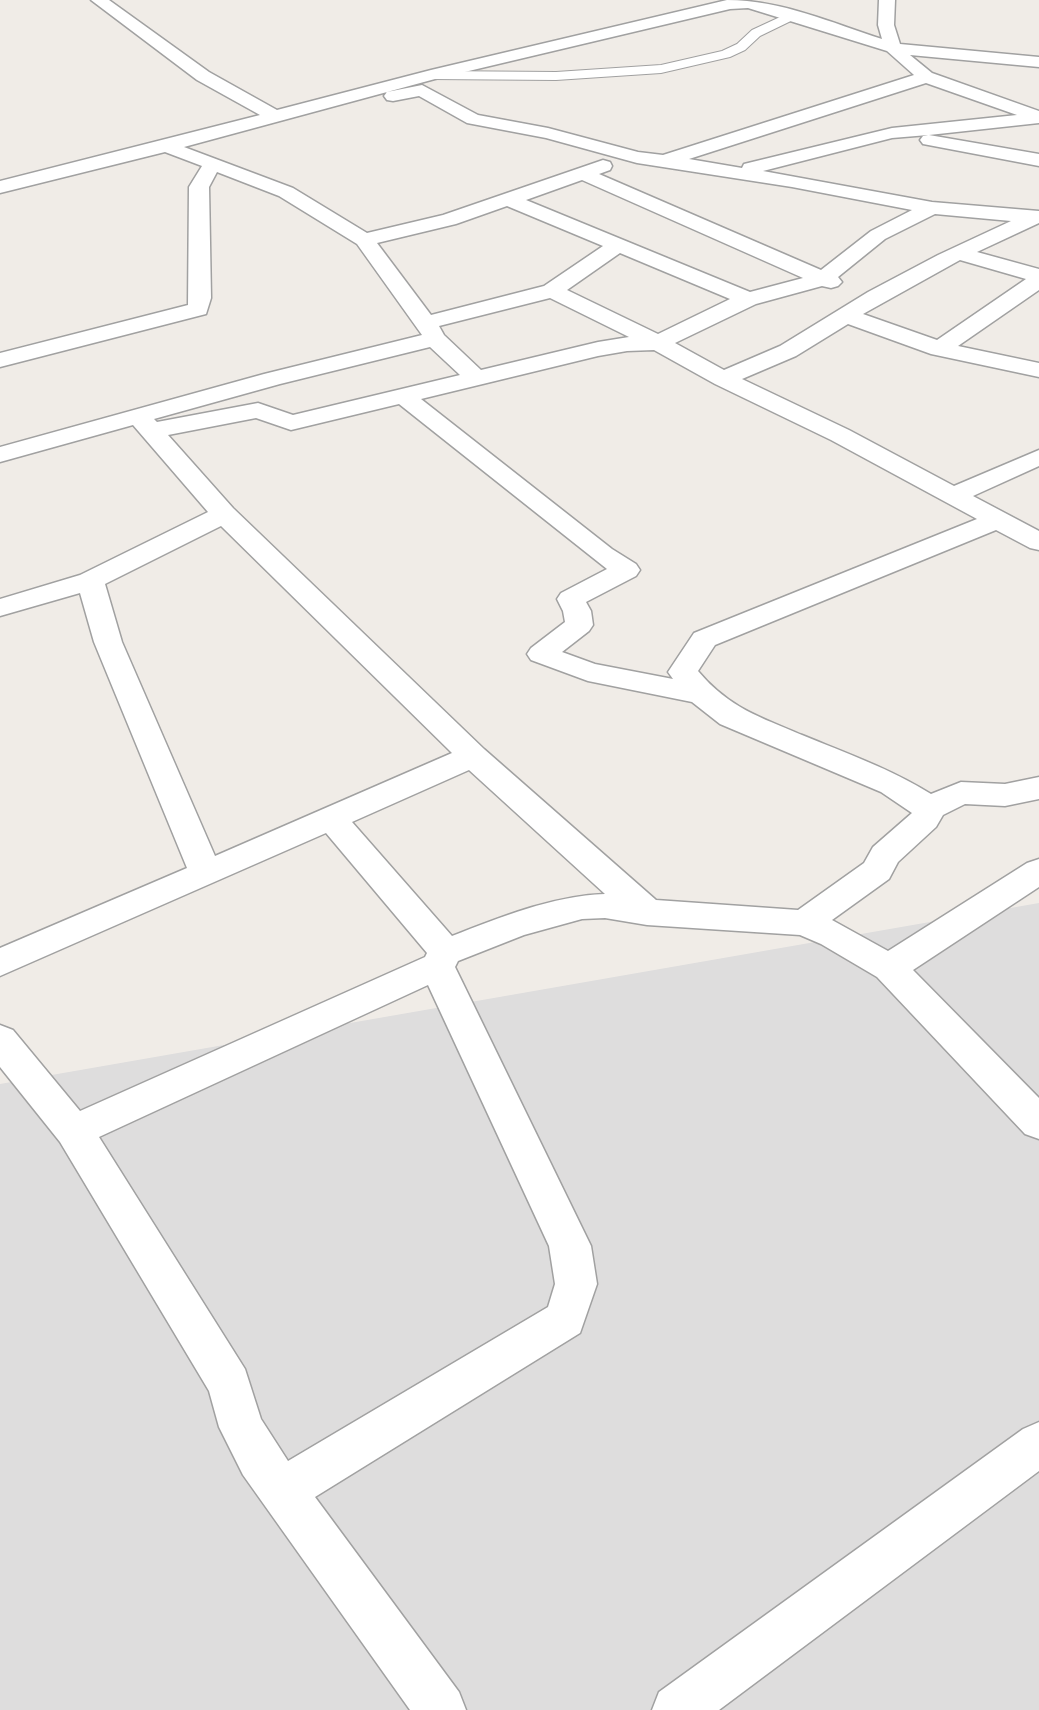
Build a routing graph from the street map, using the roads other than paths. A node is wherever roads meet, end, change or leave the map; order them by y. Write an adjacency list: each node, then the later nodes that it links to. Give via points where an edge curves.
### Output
1 (99, 0): 8 (street, via 203,76)
2 (887, 0): 4 (street, via 886,25)
3 (793, 15): 4 (street); 6 (street, via 748,3 730,4); 6 (lane, via 756,33 726,54 661,69 556,76)
4 (893, 48): 5 (street); 7 (street)
5 (1039, 62)
6 (431, 75): 8 (street)
7 (926, 77): 9 (street); 13 (street)
8 (274, 116): 11 (street); 12 (street, via 326,113 422,90 473,119 548,133)
9 (1039, 117): 10 (street)
10 (892, 133): 14 (street); 17 (street)
11 (166, 146): 15 (street); 18 (street)
12 (637, 158): 13 (street); 16 (street)
13 (666, 160): 17 (street)
14 (1039, 160)
15 (213, 164): 22 (street, via 286,192); 34 (street, via 199,187 198,309)
16 (582, 173): 19 (street); 26 (street)
17 (732, 173): 20 (street)
18 (0, 188)
19 (507, 199): 22 (street, via 449,220); 23 (street)
20 (932, 208): 21 (street); 26 (street, via 878,235)
21 (1038, 216): 24 (street)
22 (364, 240): 31 (street)
23 (618, 245): 27 (street); 29 (street)
24 (958, 253): 25 (street); 28 (street)
25 (1039, 278): 33 (street)
26 (822, 279): 28 (street); 29 (street)
27 (552, 291): 31 (street); 32 (street)
28 (876, 297): 30 (street)
29 (748, 299): 32 (street)
30 (848, 316): 33 (street); 37 (street, via 788,351)
31 (430, 331): 36 (street); 39 (street)
32 (658, 343): 36 (street, via 598,349); 37 (street)
33 (939, 348): 35 (street)
34 (0, 360)
35 (1039, 370)
36 (476, 378): 38 (street)
37 (723, 379): 42 (street)
38 (402, 395): 39 (street, via 291,423 258,410); 48 (street, via 626,570 571,599 578,611 579,625 541,654 588,672)
39 (144, 423): 40 (street); 43 (street)
40 (0, 455)
41 (1039, 457): 42 (street)
42 (954, 495): 44 (street)
43 (224, 514): 46 (street); 49 (street)
44 (997, 520): 45 (street); 48 (street, via 704,639 683,672)
45 (1039, 542)
46 (90, 581): 47 (street); 54 (street, via 108,642)
47 (0, 608)
48 (701, 694): 51 (street, via 731,717 892,784)
49 (473, 756): 52 (street); 55 (street)
50 (1039, 788): 51 (street, via 1005,795 961,793)
51 (930, 808): 56 (street, via 925,819 885,855 877,870)
52 (331, 818): 54 (street); 57 (street)
53 (1039, 871): 59 (street)
54 (205, 872): 58 (street)
55 (647, 912): 56 (street); 57 (street, via 582,907 515,925)
56 (804, 923): 59 (street)
57 (441, 959): 62 (street); 64 (street, via 570,1246 576,1284 565,1319)
58 (0, 963)
59 (889, 968): 61 (street)
60 (0, 1040): 62 (street)
61 (1039, 1123)
62 (74, 1131): 64 (street, via 229,1384 241,1427)
63 (1035, 1454): 66 (street)
64 (283, 1490): 65 (street)
65 (441, 1710)
66 (676, 1710)

